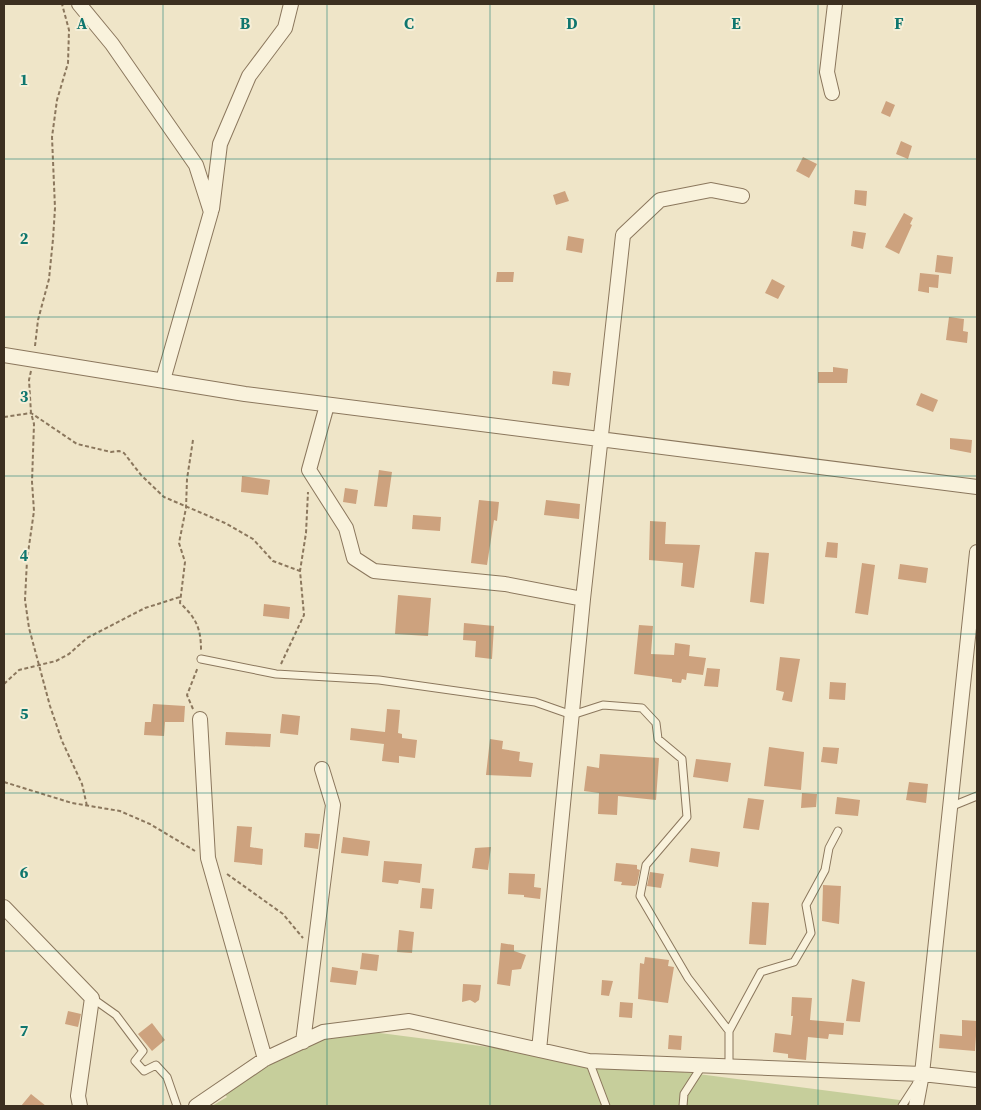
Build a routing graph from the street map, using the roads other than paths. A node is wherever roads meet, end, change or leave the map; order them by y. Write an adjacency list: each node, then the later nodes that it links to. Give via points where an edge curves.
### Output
1 (79, 4): 6 (street, via 118,52 196,165)
2 (291, 4): 6 (street, via 285,28 250,76 220,144)
3 (835, 4): 4 (street, via 827,72)
4 (832, 93)
5 (742, 196): 10 (street, via 711,190 660,200 623,235)
6 (212, 212): 8 (street)
7 (4, 355): 8 (street)
8 (163, 380): 9 (street)
9 (327, 405): 10 (street); 13 (street, via 309,470 346,528 354,558 374,572 505,584)
10 (602, 439): 11 (street); 13 (street)
11 (977, 487)
12 (977, 552): 14 (street)
13 (583, 599): 16 (street)
14 (972, 652): 20 (street)
15 (201, 659): 16 (lane, via 276,674 379,680 535,702)
16 (572, 715): 24 (lane, via 603,705 642,708 656,723 658,738 682,759 688,817 646,865 640,896 688,978); 26 (street)
17 (200, 719): 27 (street, via 208,858)
18 (322, 769): 25 (street, via 333,805)
19 (977, 796): 20 (lane)
20 (950, 808): 31 (street)
21 (838, 831): 24 (lane, via 829,848 825,870 806,905 811,932 794,962 761,972)
22 (4, 907): 23 (street)
23 (92, 998): 33 (street, via 78,1096); 34 (lane, via 116,1015 144,1051 135,1061 144,1070 156,1065 166,1077)
24 (729, 1031): 30 (lane)
25 (303, 1042): 26 (street, via 323,1032 409,1021); 27 (street)
26 (539, 1050): 28 (street)
27 (265, 1058): 35 (street)
28 (589, 1061): 29 (street); 36 (lane)
29 (702, 1066): 30 (street); 37 (lane, via 684,1094)
30 (729, 1066): 31 (street)
31 (922, 1074): 32 (street); 38 (lane); 39 (street)
32 (977, 1080)
33 (80, 1106)
34 (177, 1106)
35 (196, 1106)
36 (606, 1106)
37 (683, 1106)
38 (902, 1106)
39 (916, 1106)

